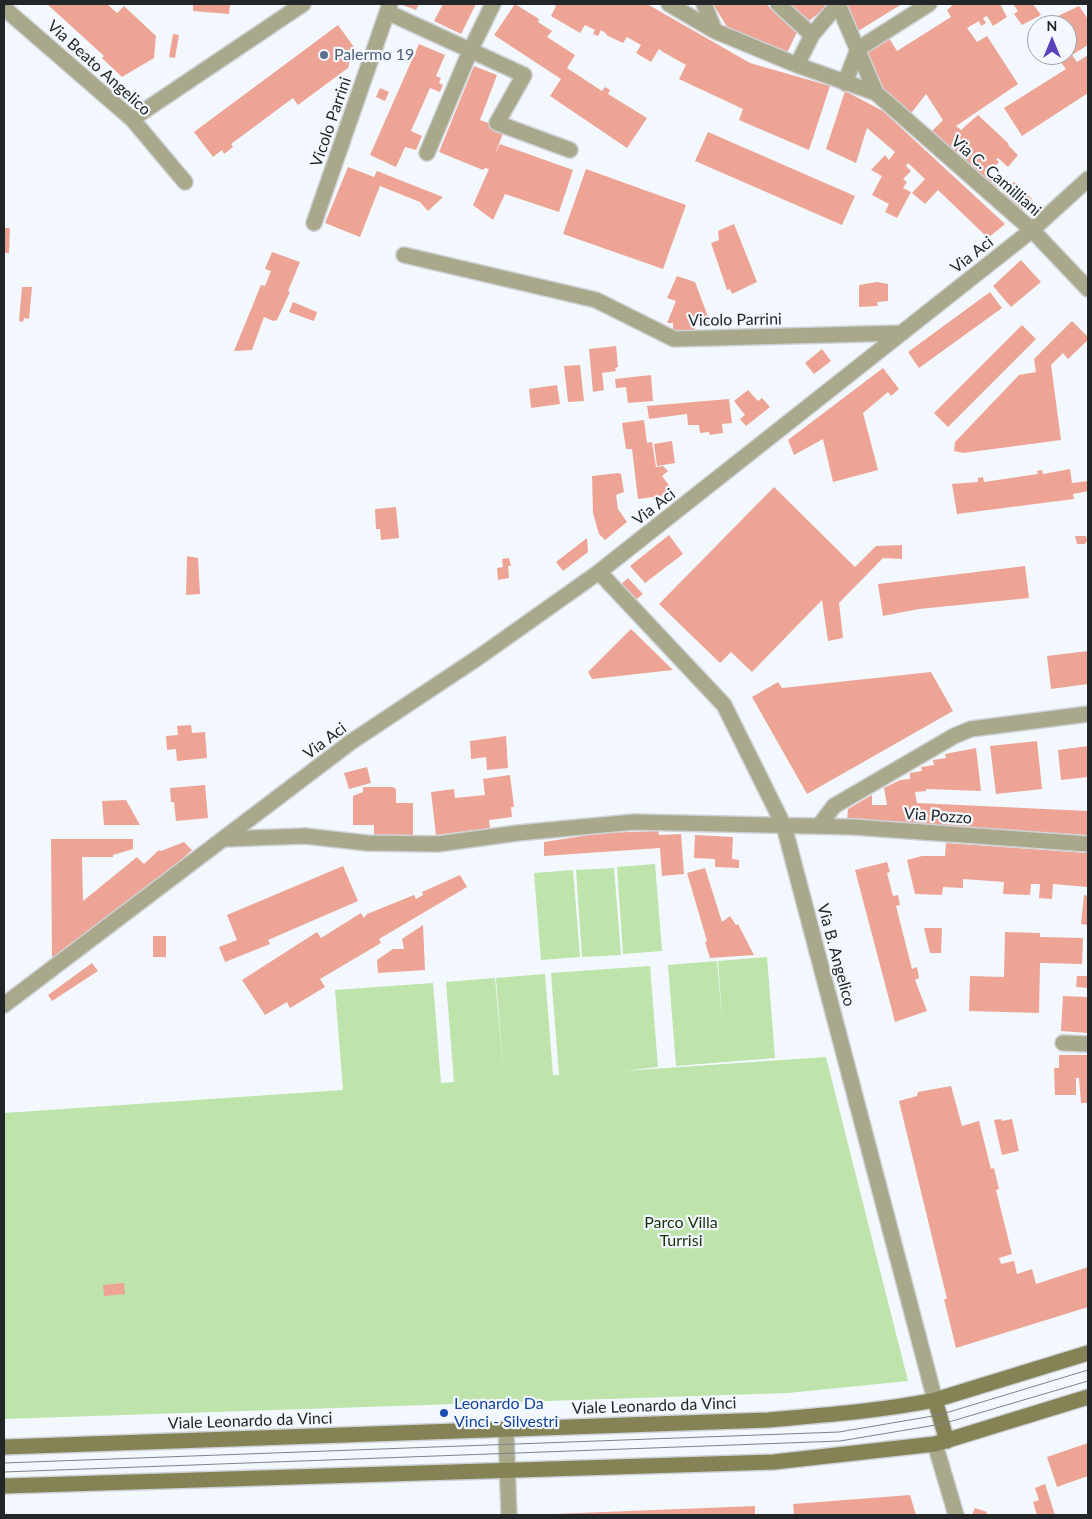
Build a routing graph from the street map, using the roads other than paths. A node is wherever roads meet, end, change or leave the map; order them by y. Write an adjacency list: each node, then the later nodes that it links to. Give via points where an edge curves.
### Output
1 (304, 4): 17 (street)
2 (493, 4): 12 (street)
3 (669, 4): 10 (street)
4 (704, 4): 10 (street)
5 (778, 4): 11 (street)
6 (838, 4): 11 (street); 13 (street)
7 (930, 4): 13 (street)
8 (4, 8): 17 (street, Via Beato Angelico)
9 (389, 8): 12 (street); 22 (street, Vicolo Parrini)
10 (714, 31): 14 (street)
11 (812, 35): 14 (street)
12 (470, 49): 18 (street, via 524,75 498,123); 19 (street)
13 (858, 49): 15 (street); 16 (street)
14 (796, 65): 15 (street)
15 (845, 83): 16 (street)
16 (876, 94): 23 (street, Via C. Camilliani)
17 (132, 119): 21 (street, Via Beato Angelico)
18 (570, 150)
19 (427, 153)
20 (1088, 179): 23 (street, Via Aci)
21 (185, 182)
22 (314, 223)
23 (1032, 230): 25 (street, Via C. Camilliani); 26 (street, Via Aci)
24 (404, 255): 26 (street, Vicolo Parrini, via 596,300 674,339)
25 (1088, 289)
26 (902, 334): 27 (street, Via Aci)
27 (599, 572): 29 (street, Via B. Angelico, via 724,705); 31 (street, Via Aci, via 480,657 351,742)
28 (1088, 714): 30 (street, via 971,729 954,736 834,806)
29 (784, 826): 30 (street, Via Pozzo); 31 (street, Via Pozzo, via 634,822 414,844 305,836); 38 (street, Via B. Angelico)
30 (820, 826): 32 (street, Via Pozzo)
31 (224, 839): 33 (street, Via Aci)
32 (1088, 844)
33 (4, 1005)
34 (1064, 1043): 35 (street)
35 (1088, 1044)
36 (1088, 1353): 38 (street, Viale Leonardo da Vinci)
37 (1088, 1398): 40 (street)
38 (935, 1400): 39 (street, Viale Leonardo da Vinci, via 768,1420); 40 (street)
39 (506, 1429): 41 (street, Viale Leonardo da Vinci); 42 (street)
40 (941, 1443): 42 (street, via 774,1462); 45 (street)
41 (4, 1447)
42 (508, 1470): 43 (street); 44 (street)
43 (4, 1486)
44 (509, 1515)
45 (956, 1515)

